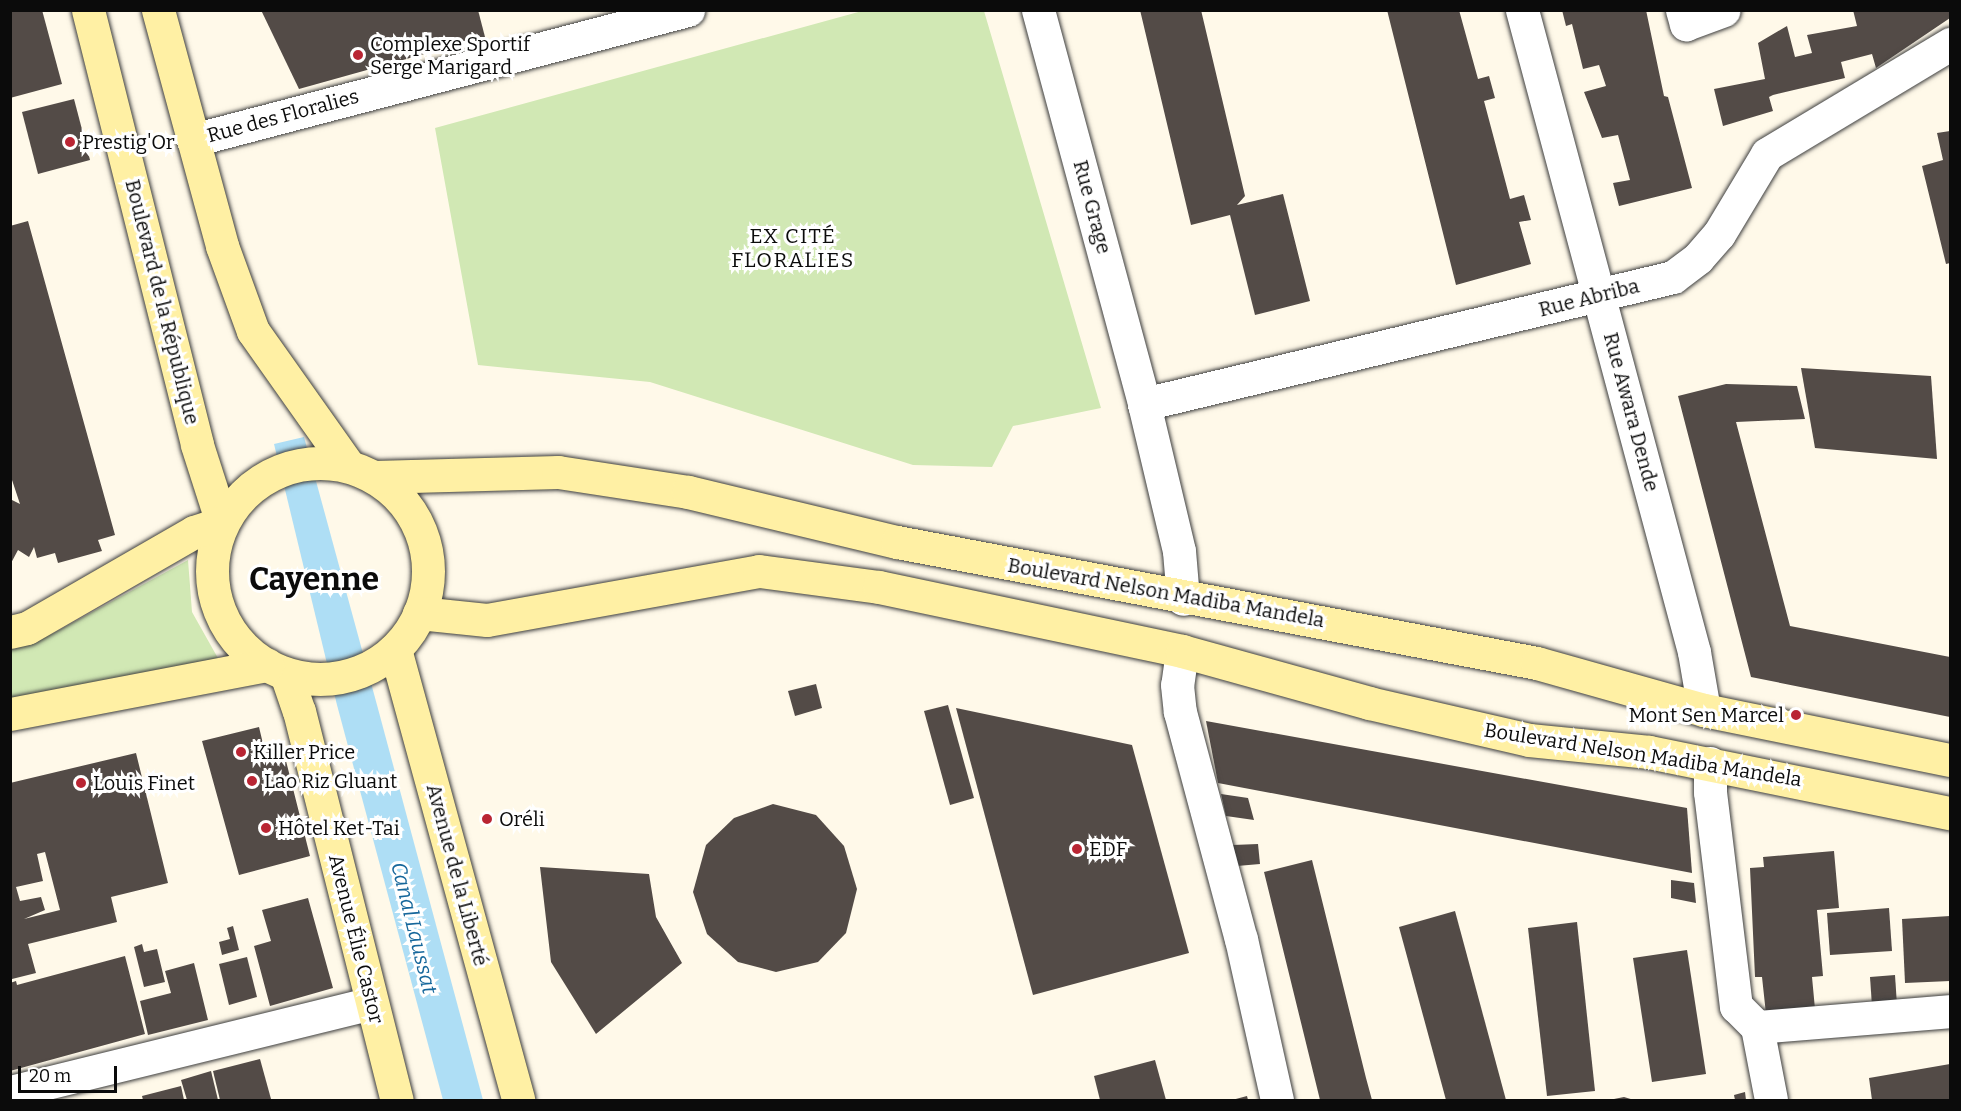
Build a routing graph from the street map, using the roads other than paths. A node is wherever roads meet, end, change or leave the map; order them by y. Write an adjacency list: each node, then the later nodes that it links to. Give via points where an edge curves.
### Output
1 (88, 10): 13 (main road, Boulevard de la République, via 196,445)
2 (158, 10): 9 (main road)
3 (688, 10): 9 (street, Rue des Floralies)
4 (1038, 10): 11 (street, Rue Grage)
5 (1522, 10): 10 (street, Rue Awara Dende)
6 (1724, 10): 7 (street)
7 (1684, 17)
8 (1950, 44): 10 (street, Rue Abriba, via 1767,154 1719,234 1698,258 1673,277)
9 (193, 140): 12 (main road, via 222,246 253,331)
10 (1600, 296): 11 (street, Rue Abriba); 20 (street, Rue Awara Dende, via 1694,652)
11 (1144, 404): 14 (street, Rue Grage, via 1179,551)
12 (349, 468): 13 (main road, via 297,464 268,475 241,496); 14 (main road, Boulevard Nelson Madiba Mandela, via 558,472 664,488 897,542); 15 (main road, via 405,503 425,544 426,589)
13 (222, 523): 16 (main road, via 194,532 27,628); 19 (main road, via 213,554 217,605 237,641)
14 (1183, 599): 20 (main road, Boulevard Nelson Madiba Mandela, via 1537,663)
15 (419, 614): 17 (main road, Boulevard Nelson Madiba Mandela, via 487,620 759,572 879,587); 18 (main road)
16 (10, 632)
17 (1182, 651): 23 (main road, Boulevard Nelson Madiba Mandela, via 1369,703 1529,740 1649,752); 31 (street, via 1177,685 1180,712 1241,939)
18 (385, 657): 19 (main road, via 345,676); 30 (main road, Avenue de la Liberté)
19 (288, 673): 21 (main road); 25 (main road, Avenue Élie Castor)
20 (1704, 710): 22 (main road, Boulevard Nelson Madiba Mandela)
21 (10, 714)
22 (1950, 760)
23 (1710, 763): 24 (main road, Boulevard Nelson Madiba Mandela); 27 (street, via 1710,792 1736,1006)
24 (1950, 813)
25 (371, 1003): 28 (street); 29 (main road, Avenue Élie Castor)
26 (1950, 1011): 27 (street)
27 (1757, 1027): 32 (street)
28 (10, 1092)
29 (397, 1101)
30 (518, 1101)
31 (1277, 1101)
32 (1771, 1101)

